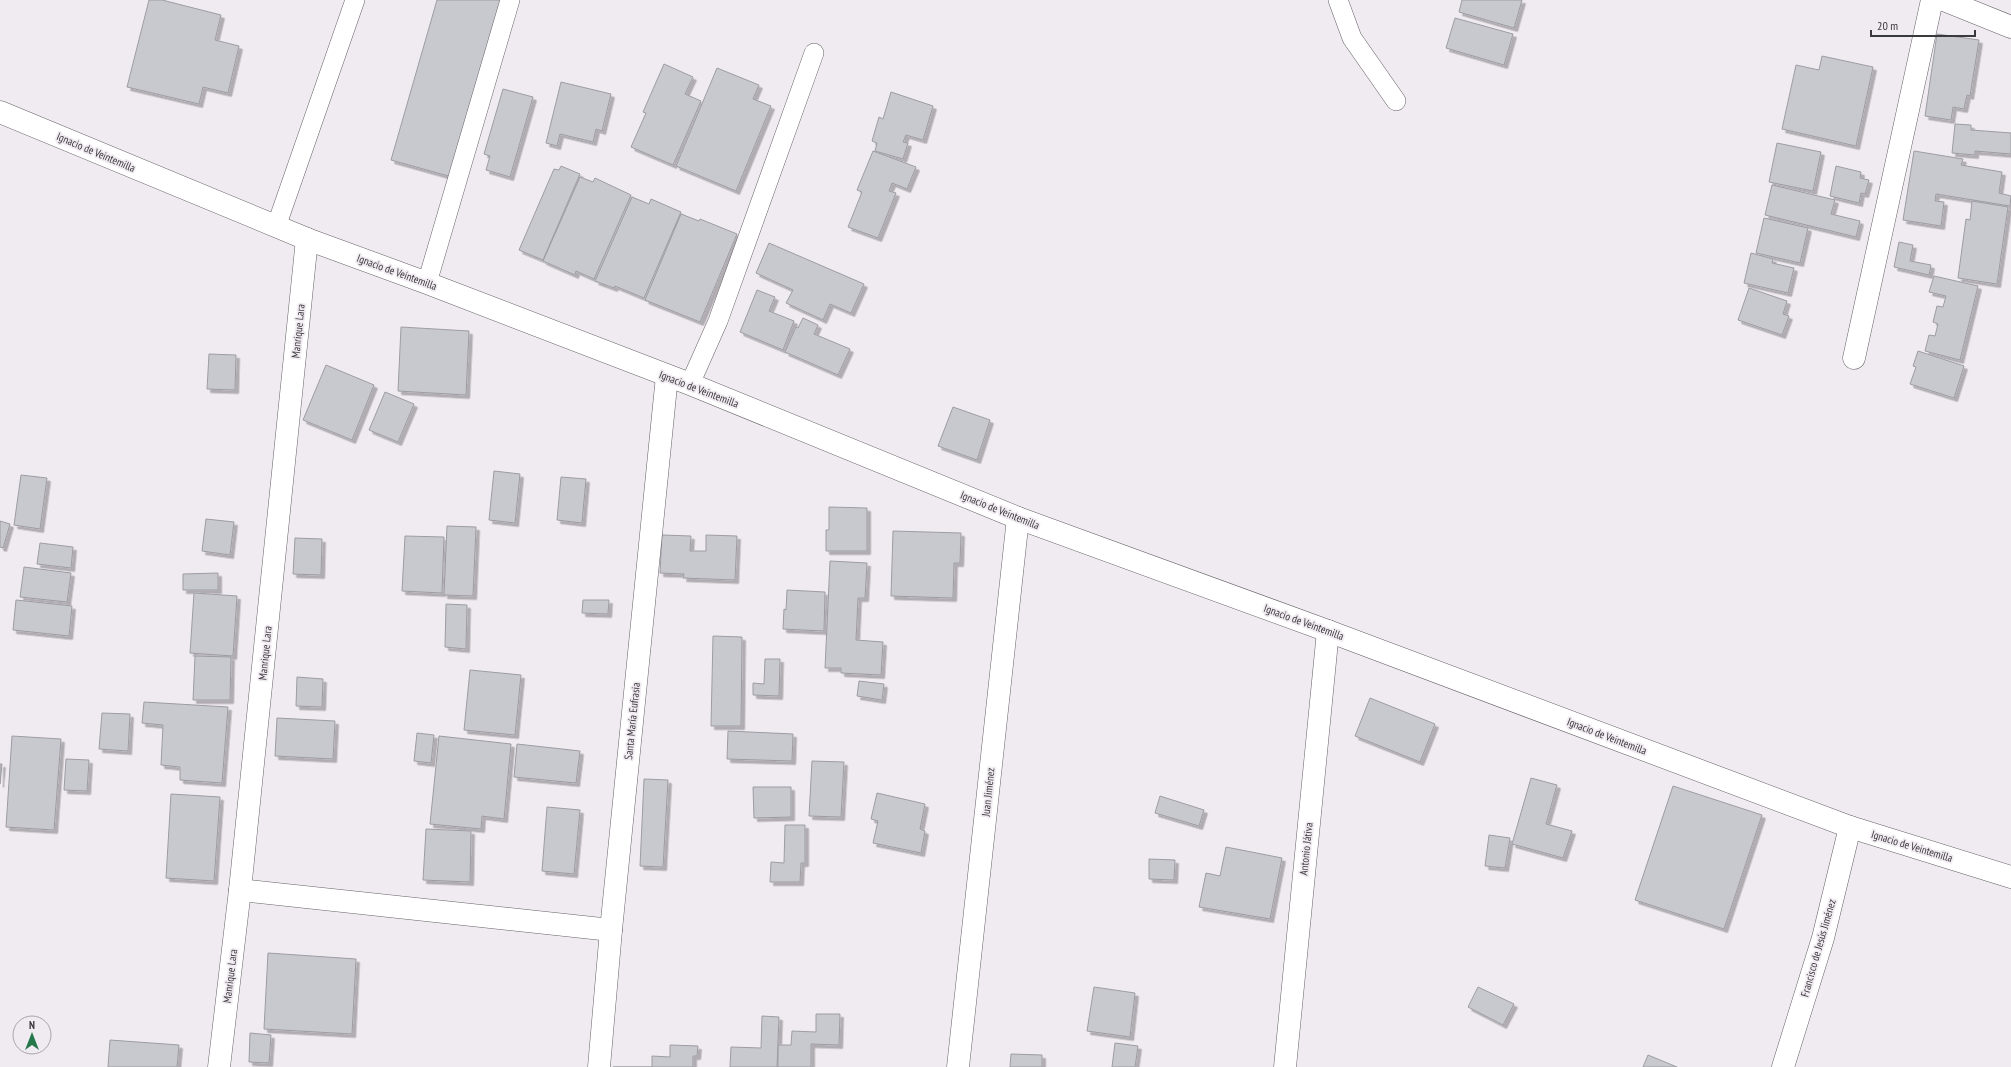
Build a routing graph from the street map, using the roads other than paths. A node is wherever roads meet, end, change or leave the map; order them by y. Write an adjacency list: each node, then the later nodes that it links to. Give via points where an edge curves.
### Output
1 (355, 0): 10 (lane)
2 (510, 0): 12 (lane)
3 (1338, 0): 8 (lane, via 1352,38)
4 (1932, 0): 13 (street)
5 (1944, 0): 6 (street)
6 (2011, 27)
7 (814, 53): 15 (lane, via 718,321)
8 (1396, 101)
9 (0, 112): 10 (street, Ignacio de Veintemilla)
10 (276, 227): 11 (street, Ignacio de Veintemilla)
11 (307, 240): 12 (street, Ignacio de Veintemilla); 20 (street, Manrique Lara)
12 (427, 283): 14 (street, Ignacio de Veintemilla)
13 (1854, 358)
14 (667, 376): 15 (street, Ignacio de Veintemilla); 21 (street, Santa María Eufrasia)
15 (690, 384): 16 (street, Ignacio de Veintemilla)
16 (1018, 518): 17 (street, Ignacio de Veintemilla); 24 (street, Juan Jiménez)
17 (1328, 631): 18 (street, Ignacio de Veintemilla); 25 (street, Antonio Játiva)
18 (1850, 827): 19 (street, Ignacio de Veintemilla); 26 (street, Francisco de Jesús Jiménez, via 1823,938)
19 (2011, 877)
20 (240, 890): 21 (street); 22 (street, Manrique Lara)
21 (610, 930): 23 (street, Santa María Eufrasia)
22 (219, 1067)
23 (599, 1067)
24 (958, 1067)
25 (1285, 1067)
26 (1783, 1067)

